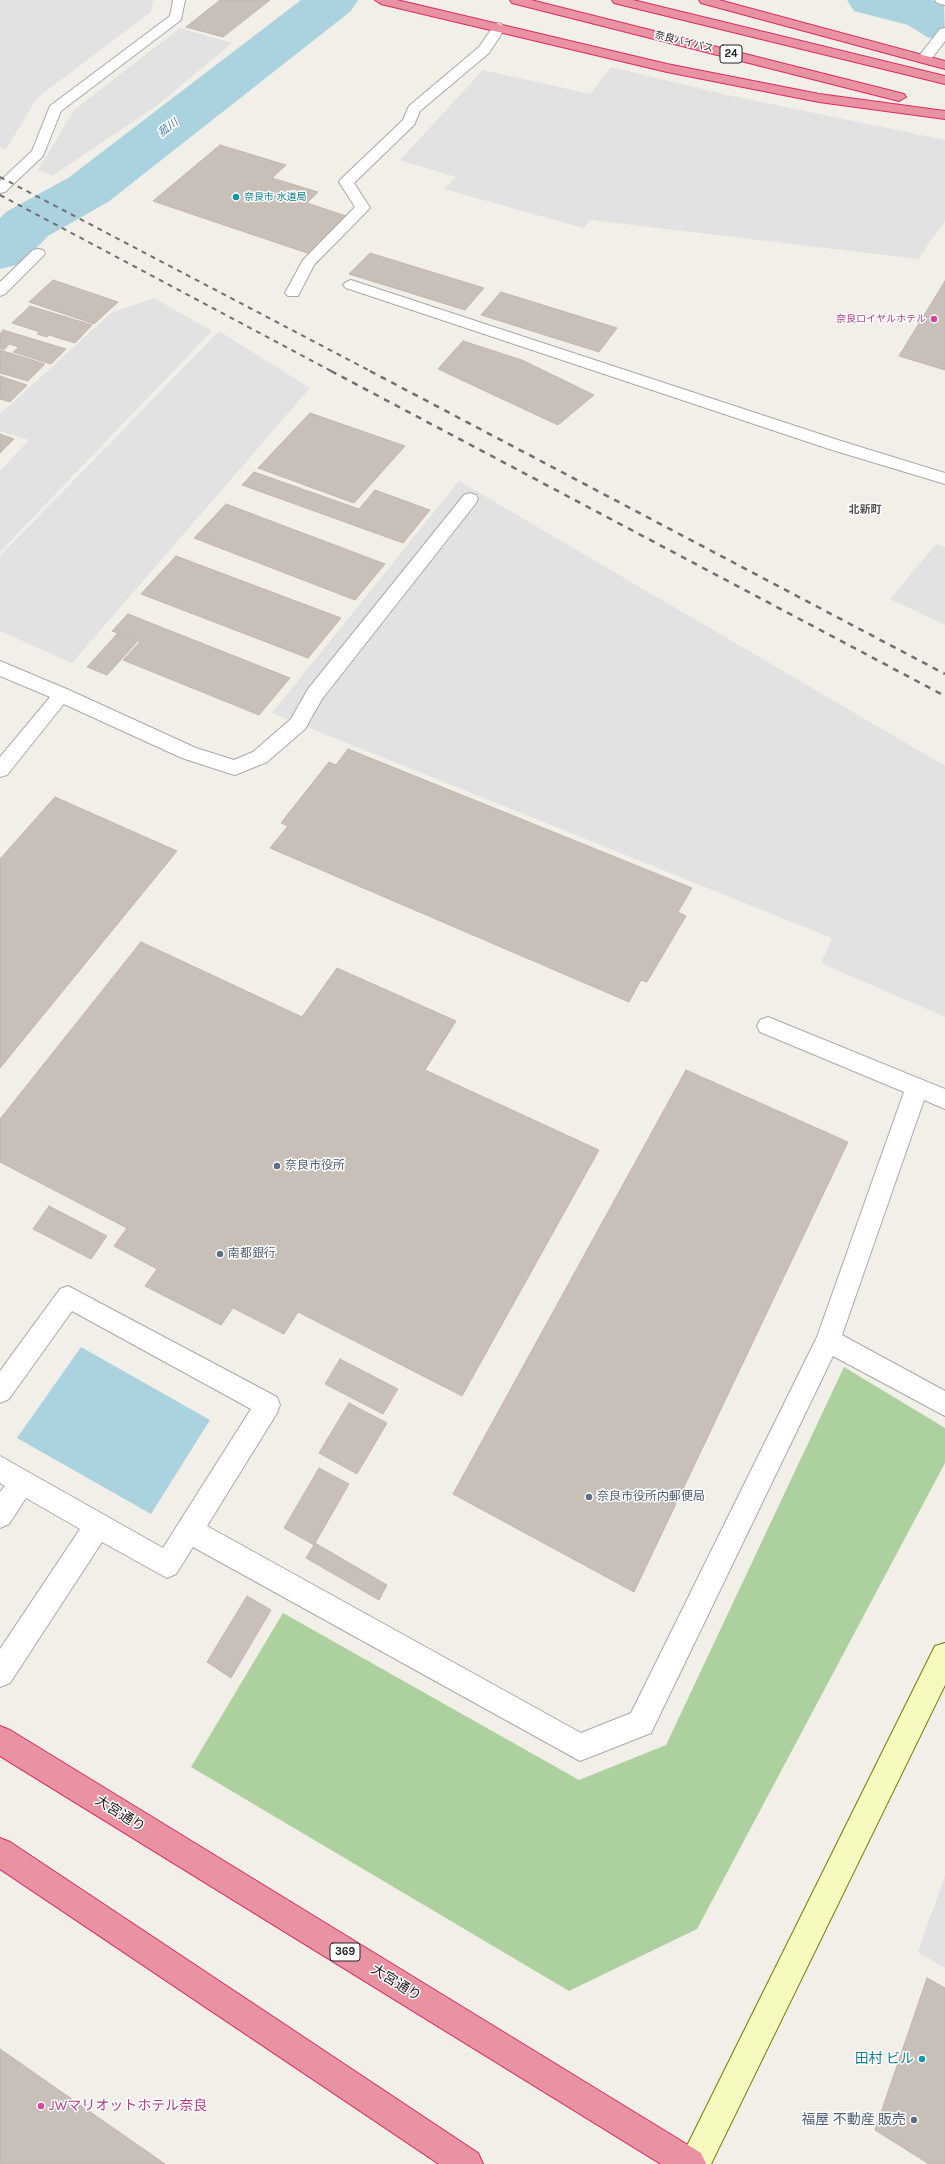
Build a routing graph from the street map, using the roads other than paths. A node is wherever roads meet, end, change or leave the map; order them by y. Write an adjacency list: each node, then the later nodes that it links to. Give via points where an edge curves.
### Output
1 (179, 0): 15 (street, via 176,17 55,109 38,153)
2 (380, 0): 8 (highway)
3 (516, 0): 13 (highway, 奈良バイパス / 24)
4 (618, 0): 12 (highway, 24)
5 (705, 0): 10 (highway)
6 (941, 0): 7 (street)
7 (945, 1)
8 (500, 27): 14 (highway, via 667,68 812,97); 19 (street, via 484,50 414,109 409,122 346,182 363,208 308,263)
9 (944, 33): 10 (street)
10 (924, 59): 11 (highway)
11 (945, 65)
12 (945, 80)
13 (945, 108)
14 (945, 115)
15 (0, 189)
16 (38, 253): 18 (street)
17 (351, 285): 20 (street)
18 (0, 291)
19 (293, 293)
20 (945, 479)
21 (470, 499): 23 (street, via 315,694 298,724 260,757 235,768 189,753)
22 (0, 668): 23 (street)
23 (62, 695): 24 (street)
24 (0, 770)
25 (768, 1026): 26 (street)
26 (917, 1088): 27 (street); 28 (street)
27 (945, 1099)
28 (828, 1340): 30 (street); 35 (street, via 642,1723 580,1747)
29 (0, 1391): 35 (street, via 68,1297 268,1405)
30 (945, 1404)
31 (0, 1469): 32 (street)
32 (22, 1482): 33 (street); 34 (street)
33 (0, 1515)
34 (97, 1526): 35 (street, via 167,1565); 37 (street)
35 (189, 1530)
36 (942, 1668): 42 (street)
37 (0, 1673)
38 (0, 1740): 41 (highway, 大宮通り / 369)
39 (0, 1852): 40 (highway)
40 (467, 2164)
41 (690, 2164)
42 (694, 2164)

